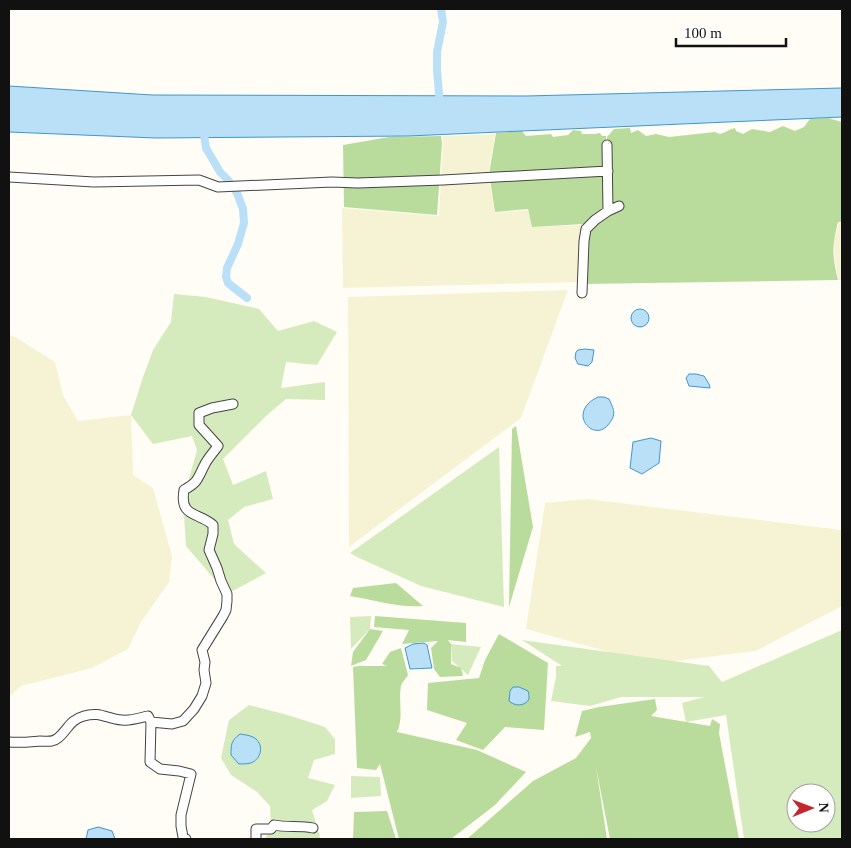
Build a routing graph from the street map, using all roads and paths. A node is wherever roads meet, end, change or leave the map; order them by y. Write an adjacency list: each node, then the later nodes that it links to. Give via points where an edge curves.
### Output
1 (607, 145): 2 (street)
2 (608, 171): 3 (street, via 218,187 199,180 94,182); 5 (street)
3 (9, 177)
4 (619, 206): 5 (street)
5 (608, 210): 6 (street, via 586,229)
6 (582, 293)
7 (233, 404): 8 (street, via 199,414 200,425 218,446 194,484 184,490 183,500 193,515 213,525 208,550 227,594 226,610 202,650 206,683 194,710 183,722)
8 (152, 722): 9 (street, via 148,716 130,721 95,714 74,719 50,743); 11 (street, via 150,762 160,769 191,774 181,815 183,837)
9 (9, 742)
10 (313, 828): 12 (street, via 274,825 271,829 256,829)
11 (186, 839)
12 (256, 839)

